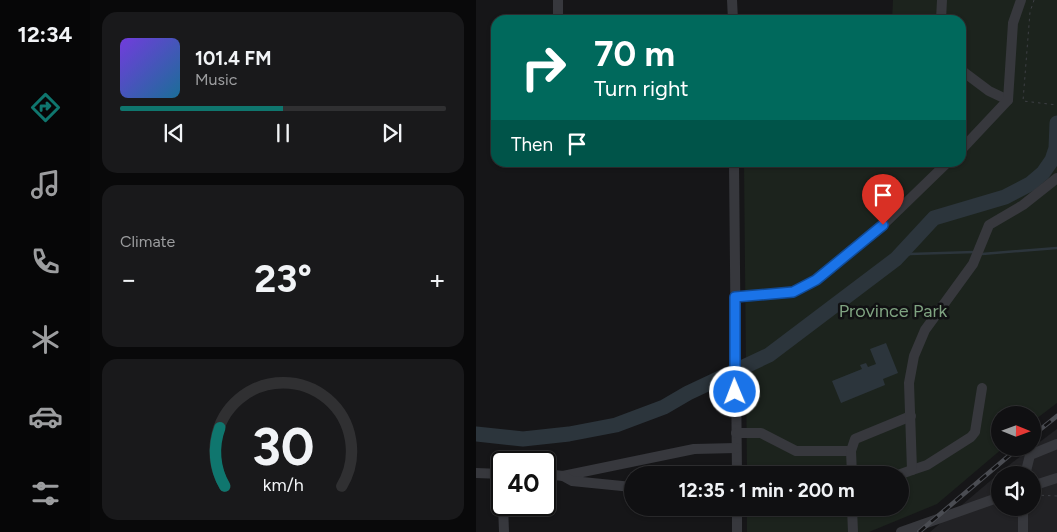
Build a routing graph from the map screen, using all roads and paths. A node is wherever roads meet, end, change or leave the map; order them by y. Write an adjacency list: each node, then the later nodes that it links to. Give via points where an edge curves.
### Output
1 (558, 0): 6 (street)
2 (732, 0): 7 (street)
3 (942, 0): 8 (street)
4 (1021, 0): 10 (street, via 1013,23)
5 (1034, 0): 11 (path, via 1030,12 1023,101)
6 (558, 15)
7 (733, 15)
8 (941, 15)
9 (966, 74): 10 (street)
10 (1008, 100): 12 (street)
11 (1057, 105)
12 (966, 145)
13 (734, 167): 16 (street)
14 (943, 167): 16 (street, via 883,225 816,280 793,292)
15 (1056, 179): 18 (street, via 1023,206 989,225 972,264 925,330 914,356 909,382)
16 (735, 297): 19 (street)
17 (982, 388): 26 (street, via 975,432 971,437 927,465)
18 (911, 416): 22 (street, via 855,439); 26 (street)
19 (736, 430): 21 (street); 22 (street, via 762,433 796,451)
20 (1057, 444): 25 (street, via 1030,455)
21 (736, 448): 23 (street); 31 (street, via 694,449)
22 (851, 451): 24 (street)
23 (737, 466)
24 (852, 466)
25 (1027, 466)
26 (912, 470): 27 (street)
27 (909, 471)
28 (476, 473): 29 (street)
29 (491, 474)
30 (556, 475): 31 (street)
31 (563, 476): 34 (street, via 572,481)
32 (1057, 478): 33 (street)
33 (1041, 483)
34 (624, 486)
35 (1041, 495): 36 (path)
36 (1057, 496)
37 (991, 500): 45 (street)
38 (504, 516): 42 (street)
39 (737, 516): 43 (street)
40 (852, 516): 44 (street)
41 (1023, 516): 46 (street)
42 (504, 532)
43 (737, 532)
44 (853, 532)
45 (901, 532)
46 (1023, 532)

